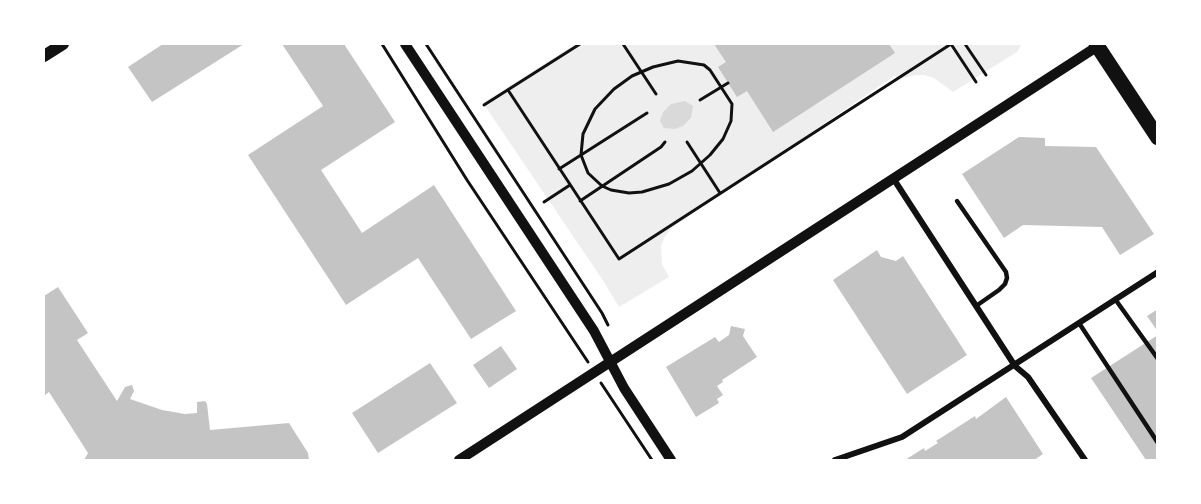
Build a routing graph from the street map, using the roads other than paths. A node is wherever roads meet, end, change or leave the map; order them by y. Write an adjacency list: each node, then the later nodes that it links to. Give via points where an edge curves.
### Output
1 (63, 44): 4 (main road)
2 (405, 44): 13 (street, via 589,324)
3 (1098, 44): 5 (main road); 6 (street)
4 (44, 56)
5 (1158, 138)
6 (894, 178): 10 (street); 13 (street)
7 (957, 201): 10 (lane, via 1006,272 1005,284)
8 (1158, 272): 9 (street)
9 (1115, 299): 11 (street); 12 (lane)
10 (976, 306): 14 (street)
11 (1079, 323): 14 (street); 15 (lane)
12 (1158, 359)
13 (610, 363): 16 (street); 17 (street)
14 (1015, 366): 18 (street, via 902,437); 19 (street, via 1028,376)
15 (1158, 443)
16 (459, 460)
17 (671, 460)
18 (835, 460)
19 (1085, 460)

